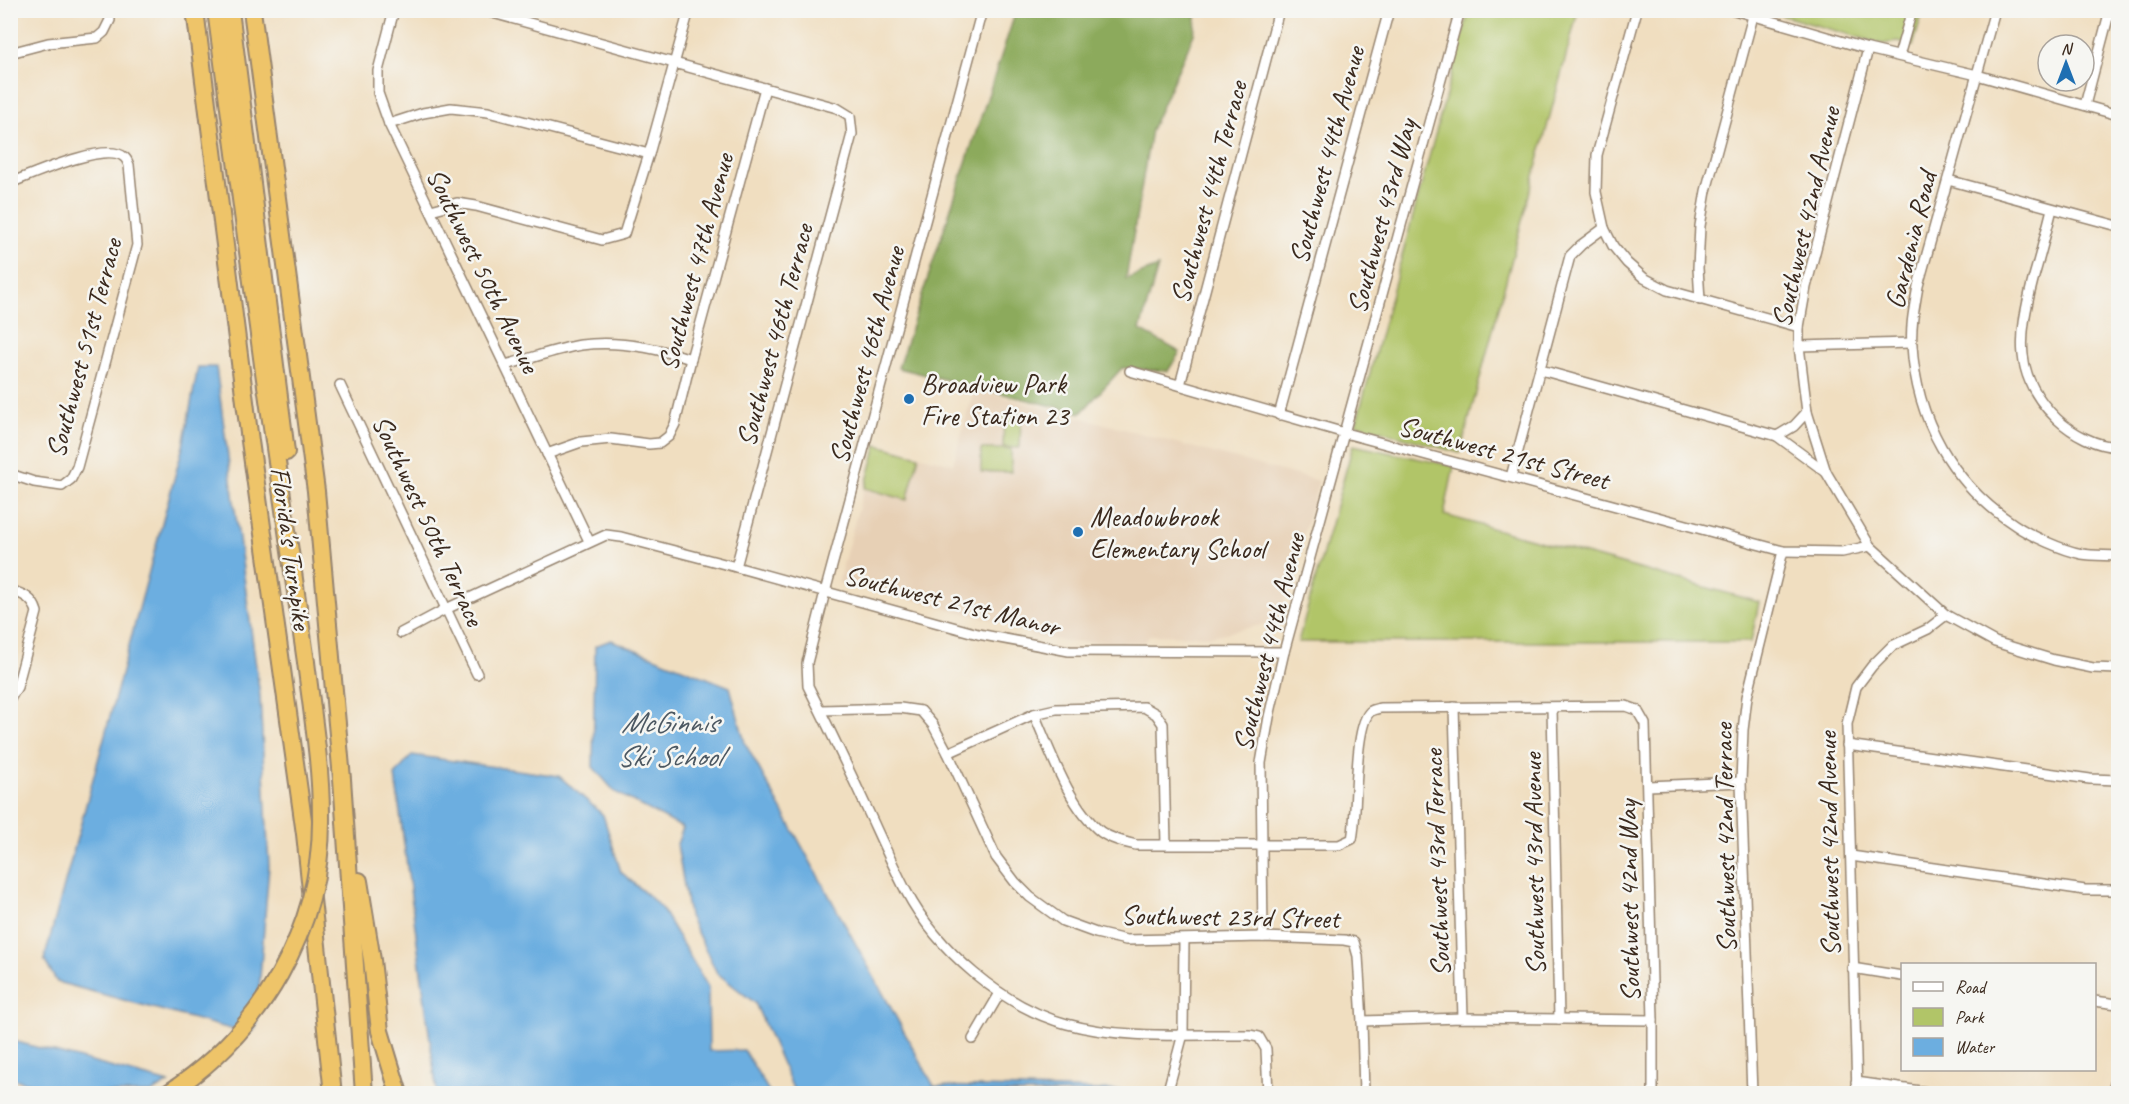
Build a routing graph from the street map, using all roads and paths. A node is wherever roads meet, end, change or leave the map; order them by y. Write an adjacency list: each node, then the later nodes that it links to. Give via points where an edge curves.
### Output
1 (109, 10): 22 (street, via 110,20 97,38 48,42)
2 (195, 10): 102 (highway, Florida's Turnpike, via 304,834)
3 (216, 10): 67 (highway)
4 (230, 10): 67 (highway, via 276,364)
5 (252, 10): 77 (highway, Florida's Turnpike, via 316,491)
6 (394, 10): 29 (street, Southwest 50th Avenue, via 378,70 378,93)
7 (482, 10): 24 (street)
8 (689, 10): 24 (street)
9 (863, 10): 10 (street)
10 (873, 10)
11 (982, 10): 62 (street, Southwest 46th Avenue)
12 (1279, 10): 46 (street, Southwest 44th Terrace)
13 (1389, 10): 48 (street, Southwest 44th Avenue)
14 (1460, 10): 49 (street, Southwest 43rd Way)
15 (1637, 10): 36 (street, via 1597,155 1596,192)
16 (1734, 10): 20 (street)
17 (1912, 10): 23 (street)
18 (1995, 10): 25 (street, Gardenia Road)
19 (2110, 10): 27 (street)
20 (1753, 16): 21 (street); 37 (street, via 1706,191 1700,226)
21 (1868, 49): 23 (street); 38 (street, Southwest 42nd Avenue)
22 (10, 53)
23 (1899, 56): 25 (street)
24 (676, 62): 26 (street); 30 (street)
25 (1977, 75): 27 (street); 31 (street, Gardenia Road)
26 (765, 88): 41 (street, Southwest 47th Avenue); 60 (street, Southwest 46th Terrace, via 837,108 850,116 852,134)
27 (2085, 105): 28 (street)
28 (2118, 115)
29 (389, 124): 30 (street, via 451,108 488,111); 34 (street, Southwest 50th Avenue)
30 (649, 154): 34 (street, via 624,234 615,237 602,240 457,203)
31 (1948, 180): 33 (street); 39 (street, Gardenia Road, via 1918,286)
32 (10, 183): 54 (street, Southwest 51st Terrace, via 92,154 115,153 124,157 129,165 137,245 71,479 62,486)
33 (2052, 209): 35 (street); 51 (street, via 2022,327 2025,366 2047,409 2064,425 2081,436)
34 (431, 210): 42 (street, Southwest 50th Avenue)
35 (2118, 226)
36 (1604, 228): 37 (street, via 1613,246 1644,278); 43 (street, via 1570,256)
37 (1700, 300): 38 (street)
38 (1799, 327): 40 (street, Southwest 42nd Avenue)
39 (1911, 343): 40 (street); 59 (street, Gardenia Road, via 1916,385 1926,419 1964,482 1994,512 2030,535 2080,554)
40 (1799, 346): 47 (street, Southwest 42nd Avenue)
41 (691, 359): 42 (street, via 641,346 582,345); 52 (street, Southwest 47th Avenue, via 675,424 660,443 610,439 581,442)
42 (505, 365): 52 (street, Southwest 50th Avenue)
43 (1541, 370): 50 (street); 55 (street)
44 (1130, 371): 46 (street, Southwest 21st Street)
45 (340, 385): 63 (street, Southwest 50th Terrace)
46 (1180, 385): 48 (street, Southwest 21st Street)
47 (1807, 412): 50 (street); 53 (street, Southwest 42nd Avenue)
48 (1279, 415): 49 (street, Southwest 21st Street)
49 (1345, 433): 55 (street, Southwest 21st Street); 66 (street, Southwest 44th Avenue)
50 (1778, 436): 53 (street)
51 (2118, 447)
52 (547, 454): 56 (street, Southwest 50th Avenue)
53 (1826, 472): 57 (street, Southwest 42nd Avenue)
54 (10, 474)
55 (1511, 477): 58 (street, Southwest 21st Street)
56 (589, 541): 60 (street, Southwest 21st Manor, via 606,535 621,537); 63 (street, Southwest 21st Manor)
57 (1870, 546): 58 (street, Southwest 21st Street, via 1842,552); 64 (street, Southwest 42nd Avenue)
58 (1783, 551): 79 (street, Southwest 42nd Terrace, via 1747,697)
59 (2118, 556)
60 (736, 567): 62 (street, Southwest 21st Manor)
61 (10, 590): 70 (street, via 22,593 34,603 37,612 17,687)
62 (825, 592): 66 (street, Southwest 21st Manor, via 978,634 1069,651); 73 (street, Southwest 46th Avenue, via 806,670 808,686)
63 (446, 609): 65 (street, Southwest 21st Manor); 69 (street, Southwest 50th Terrace)
64 (1946, 615): 68 (street, via 1995,642 2054,660); 75 (street, Southwest 42nd Avenue, via 1928,629 1892,646 1856,687 1847,724)
65 (401, 633)
66 (1284, 652): 81 (street, Southwest 44th Avenue, via 1261,763)
67 (306, 662): 101 (highway, bridge, via 321,817 318,864 308,908 280,976 255,1013 212,1060)
68 (2118, 669)
69 (477, 674)
70 (10, 699)
71 (1454, 707): 72 (street); 81 (street, via 1371,711 1365,720 1356,773 1352,839 1339,845); 92 (street, Southwest 43rd Terrace)
72 (1552, 708): 80 (street, Southwest 42nd Way, via 1626,706 1637,710 1645,724); 93 (street, Southwest 43rd Avenue)
73 (820, 710): 76 (street, Southwest 23rd Street, via 921,711); 89 (street, Southwest 46th Avenue, via 907,893 952,953)
74 (1034, 714): 76 (street); 82 (street, via 1081,812 1116,840 1136,845); 82 (street, via 1056,709 1144,707 1156,714 1163,724)
75 (1847, 745): 78 (street); 83 (street, Southwest 42nd Avenue)
76 (948, 753): 86 (street, Southwest 23rd Street, via 996,857 1030,897 1063,921 1096,933 1126,939)
77 (342, 779): 100 (highway, via 380,1031); 103 (highway, Florida's Turnpike)
78 (2118, 780)
79 (1741, 782): 80 (street); 108 (street, Southwest 42nd Terrace)
80 (1648, 786): 94 (street, Southwest 42nd Way)
81 (1261, 843): 82 (street); 85 (street, Southwest 44th Avenue)
82 (1166, 844)
83 (1851, 856): 84 (street, via 2085,890); 87 (street, Southwest 42nd Avenue)
84 (2118, 890)
85 (1263, 938): 86 (street, Southwest 23rd Street); 95 (street, Southwest 23rd Street, via 1354,942)
86 (1184, 939): 96 (street)
87 (1852, 968): 88 (street); 99 (street, Southwest 42nd Avenue)
88 (1901, 975)
89 (1000, 993): 96 (street, Southwest 46th Avenue, via 1066,1024 1102,1031); 97 (street)
90 (2096, 1002): 91 (street)
91 (2118, 1004)
92 (1463, 1018): 93 (street); 95 (street)
93 (1559, 1019): 94 (street)
94 (1653, 1020): 107 (street, Southwest 42nd Way)
95 (1362, 1021): 106 (street)
96 (1183, 1034): 104 (street); 105 (street, Southwest 46th Avenue, via 1259,1038 1266,1048)
97 (973, 1039)
98 (2118, 1074): 111 (street)
99 (1856, 1082): 109 (street, Southwest 42nd Avenue); 110 (street)
100 (399, 1093)
101 (167, 1094)
102 (333, 1094)
103 (364, 1094)
104 (1167, 1094)
105 (1268, 1094)
106 (1364, 1094)
107 (1653, 1094)
108 (1752, 1094)
109 (1857, 1094)
110 (1941, 1094)
111 (2112, 1094)

